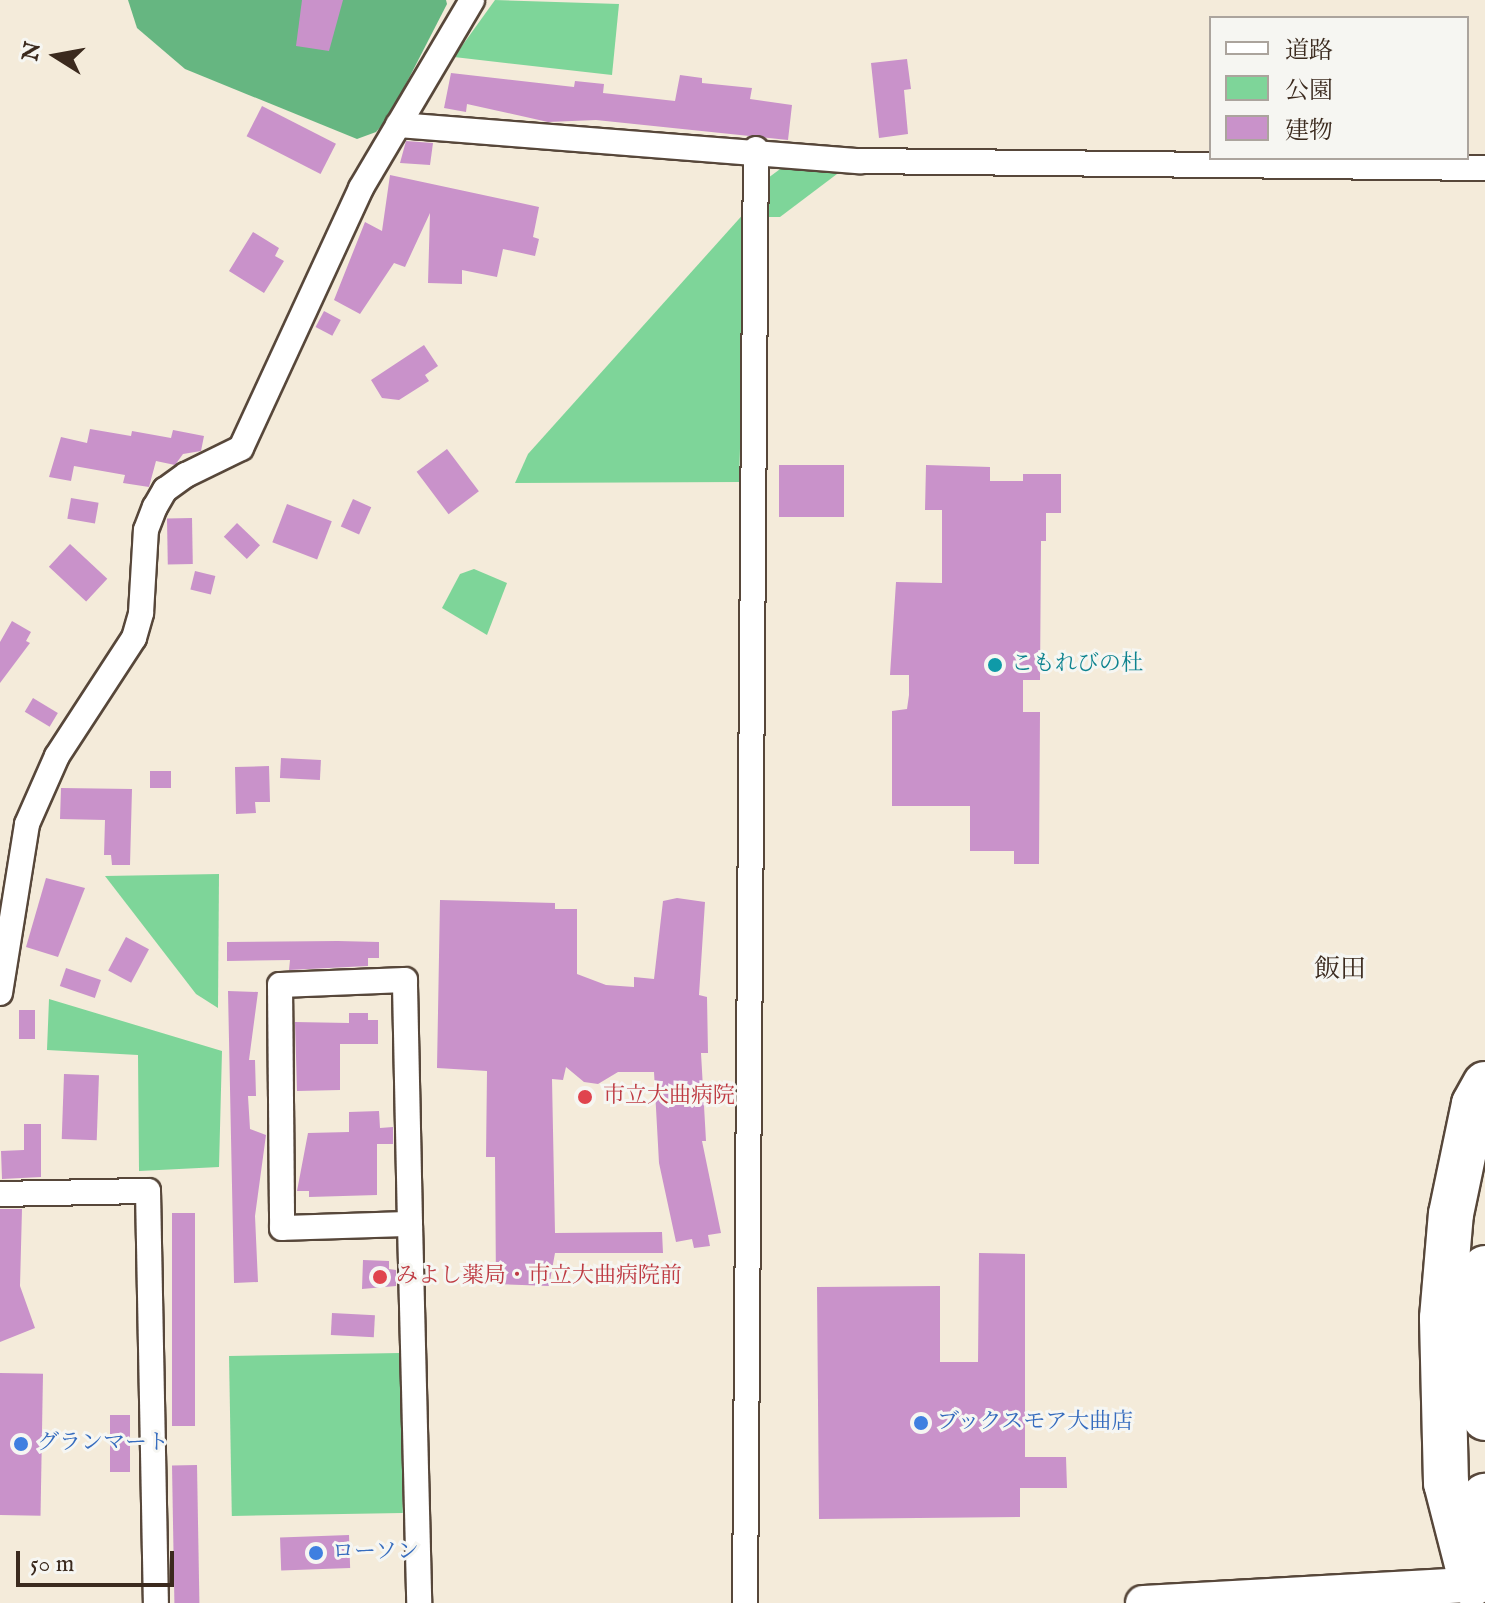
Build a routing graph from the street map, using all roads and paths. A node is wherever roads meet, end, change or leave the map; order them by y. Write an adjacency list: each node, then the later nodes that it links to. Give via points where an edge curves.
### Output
1 (472, 0): 2 (street)
2 (398, 125): 3 (street); 5 (street, via 361,188 241,448 186,475 165,490 155,507 146,530 141,613 134,638 57,756 27,824)
3 (756, 149): 4 (street, via 860,161); 15 (street)
4 (1485, 168)
5 (1, 981)
6 (1481, 1087): 12 (highway, via 1451,1214 1442,1318 1446,1483)
7 (0, 1194): 13 (street, via 148,1191)
8 (410, 1224): 8 (street, via 405,980 280,985 282,1228); 14 (street)
9 (1485, 1268): 10 (highway)
10 (1485, 1418)
11 (1485, 1496): 12 (highway)
12 (1479, 1584): 16 (street)
13 (156, 1603)
14 (419, 1603)
15 (745, 1603)
16 (1143, 1603)

